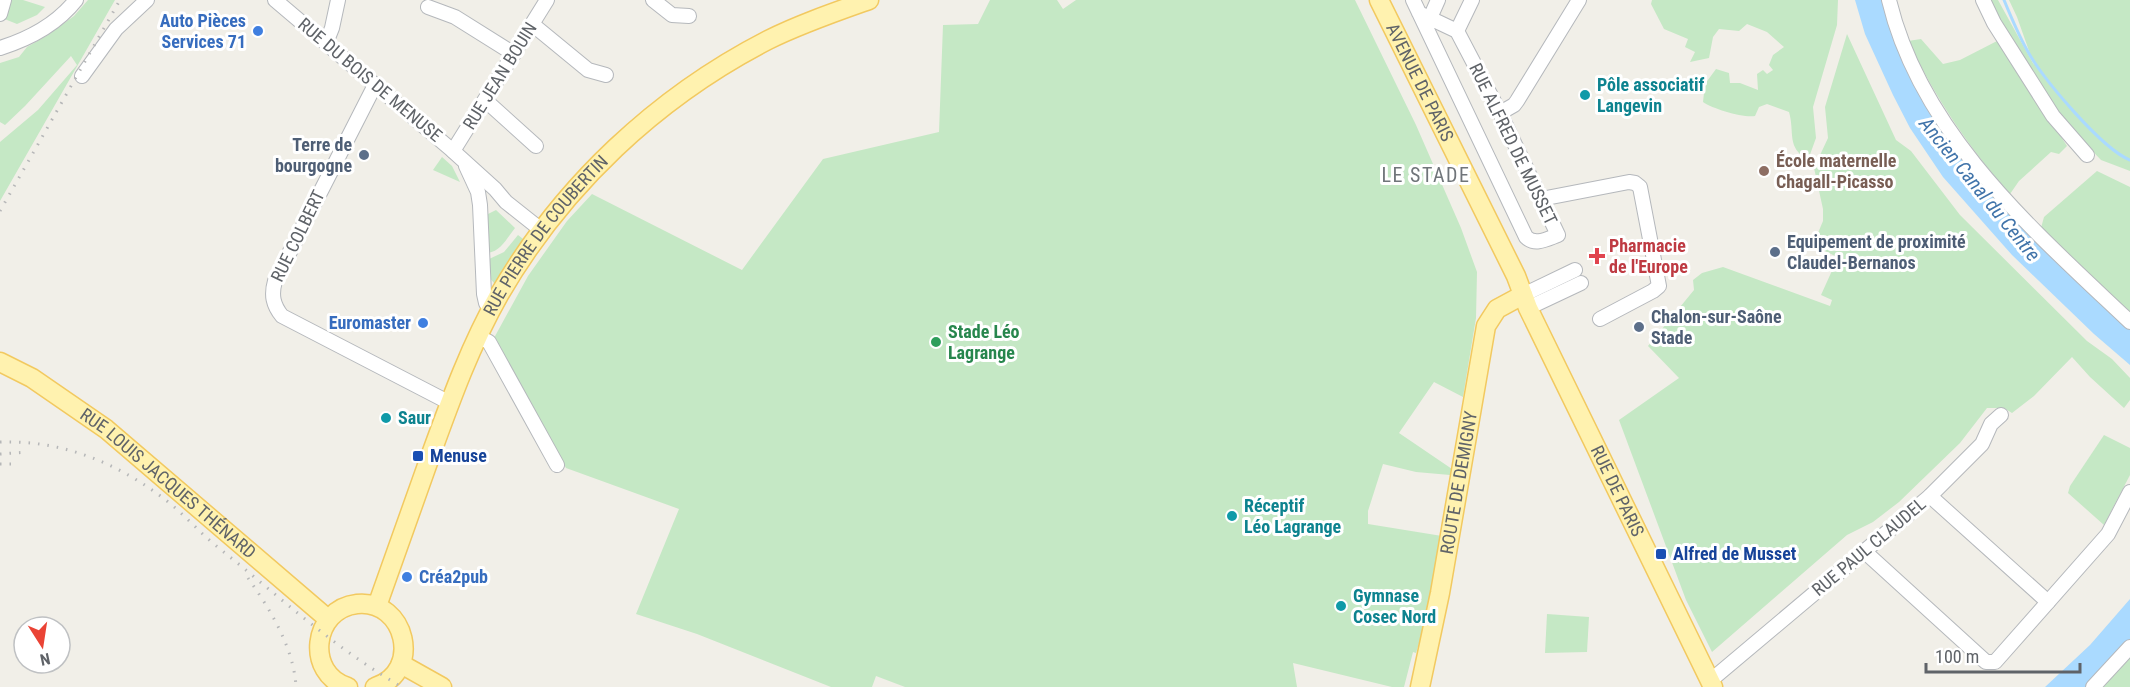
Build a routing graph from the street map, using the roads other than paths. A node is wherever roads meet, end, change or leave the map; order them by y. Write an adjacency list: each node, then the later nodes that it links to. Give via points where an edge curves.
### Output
1 (4, 0): 17 (street)
2 (76, 0): 23 (street, via 39,31)
3 (147, 0): 26 (street, via 116,29)
4 (275, 0): 22 (street, RUE DU BOIS DE MENUSE)
5 (338, 0): 22 (street)
6 (547, 0): 20 (street, RUE JEAN BOUIN)
7 (652, 0): 18 (street, via 672,15)
8 (869, 0): 37 (main road, RUE PIERRE DE COUBERTIN, via 770,39 724,64 622,141)
9 (1378, 0): 39 (main road, AVENUE DE PARIS)
10 (1413, 0): 19 (street, RUE ALFRED DE MUSSET)
11 (1438, 0): 19 (street)
12 (1472, 0): 21 (street)
13 (1579, 0): 29 (street, via 1517,101)
14 (1889, 0): 42 (street, via 1916,73 1967,153 1993,187)
15 (1983, 0): 32 (street, via 2053,116)
16 (428, 7): 24 (street, via 455,17)
17 (0, 15)
18 (689, 16)
19 (1424, 16): 21 (street); 34 (street, RUE ALFRED DE MUSSET, via 1530,241 1558,235)
20 (532, 24): 24 (street, RUE JEAN BOUIN); 25 (street, via 588,70)
21 (1457, 31): 29 (street, RUE ALFRED DE MUSSET)
22 (326, 43): 27 (street, RUE DU BOIS DE MENUSE)
23 (0, 48)
24 (513, 54): 28 (street, RUE JEAN BOUIN)
25 (606, 75)
26 (82, 76)
27 (375, 85): 31 (street, RUE DU BOIS DE MENUSE); 45 (street, RUE COLBERT, via 275,281 273,298 282,316)
28 (485, 100): 30 (street); 31 (street, RUE JEAN BOUIN)
29 (1500, 113): 34 (street, RUE ALFRED DE MUSSET)
30 (536, 146)
31 (453, 151): 33 (street, RUE DU BOIS DE MENUSE)
32 (2087, 155)
33 (464, 161): 35 (street, RUE DU BOIS DE MENUSE); 36 (street, RUE DU BOIS DE MENUSE)
34 (1541, 199): 41 (street, via 1629,182 1640,187 1659,286)
35 (506, 202): 36 (street, via 494,199); 37 (street, RUE DU BOIS DE MENUSE)
36 (480, 205): 40 (street, RUE DU BOIS DE MENUSE, via 484,294)
37 (541, 223): 40 (main road, RUE PIERRE DE COUBERTIN, via 533,244)
38 (1578, 277): 39 (street)
39 (1526, 301): 56 (main road, RUE DE PARIS); 60 (main road, ROUTE DE DEMIGNY, via 1497,309 1486,326 1440,592)
40 (491, 310): 43 (main road, RUE PIERRE DE COUBERTIN)
41 (1600, 319)
42 (2130, 322)
43 (479, 337): 45 (main road, RUE PIERRE DE COUBERTIN); 47 (street, via 489,342)
44 (0, 362): 53 (main road, RUE LOUIS JACQUES THÉNARD, via 32,378 106,429)
45 (450, 403): 52 (main road, RUE PIERRE DE COUBERTIN)
46 (2001, 415): 49 (street, RUE PAUL CLAUDEL, via 1991,424 1982,444)
47 (556, 465)
48 (2130, 492): 51 (street, via 2108,534)
49 (1930, 496): 50 (street, RUE PAUL CLAUDEL); 51 (street)
50 (1863, 551): 51 (street, via 1986,662 1995,662); 56 (street, RUE PAUL CLAUDEL)
51 (2048, 602)
52 (377, 606): 53 (main road, via 356,604); 55 (main road, via 394,618 400,628 404,640)
53 (328, 619): 57 (main road, via 318,645 320,657 324,669)
54 (2130, 647): 61 (street)
55 (401, 664): 58 (main road, via 389,680); 59 (main road)
56 (1712, 684)
57 (345, 686)
58 (375, 687)
59 (442, 687)
60 (1419, 687)
61 (2093, 687)

